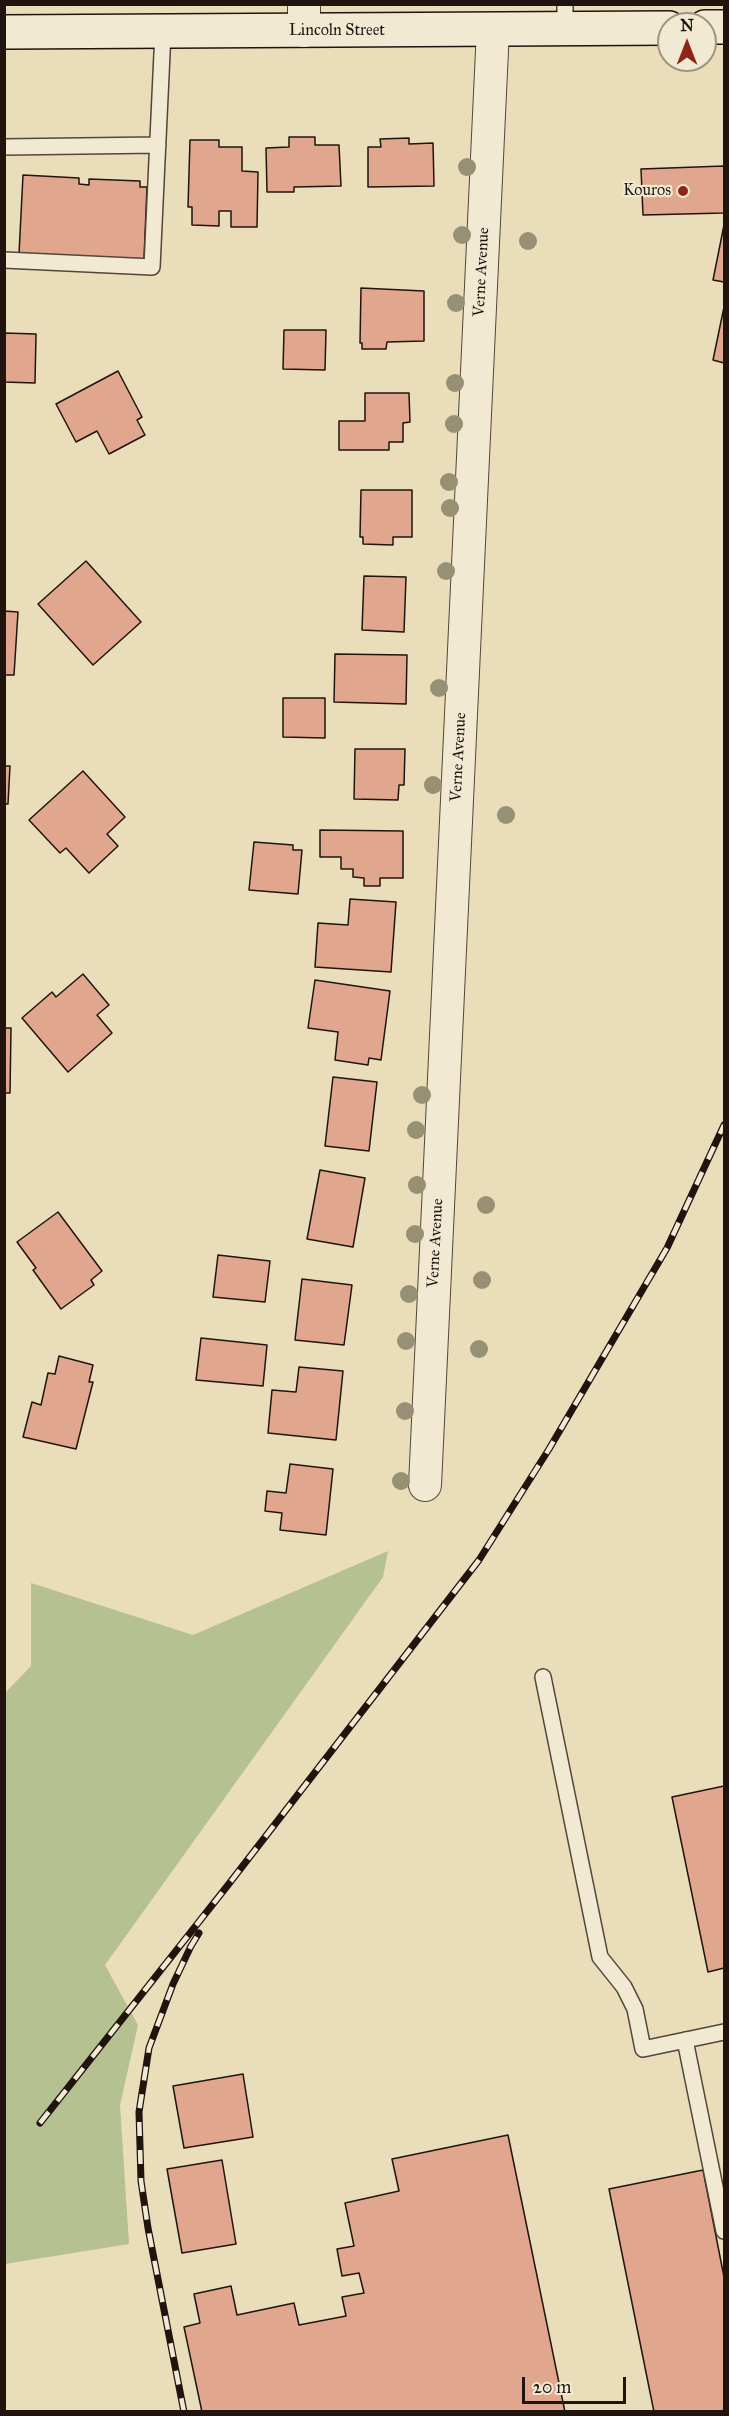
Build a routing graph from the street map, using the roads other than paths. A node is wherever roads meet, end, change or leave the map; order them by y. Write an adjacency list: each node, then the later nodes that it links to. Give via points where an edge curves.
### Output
1 (565, 17): 3 (main road, Lincoln Street); 4 (main road, Lincoln Street)
2 (304, 18): 4 (main road, Lincoln Street); 6 (main road, Lincoln Street)
3 (657, 27)
4 (493, 29): 10 (street, Verne Avenue)
5 (4, 32): 6 (main road, Lincoln Street)
6 (163, 32): 7 (lane)
7 (158, 145): 8 (lane); 9 (lane, via 152,267)
8 (4, 147)
9 (4, 260)
10 (425, 1485)
11 (543, 1677): 13 (lane, via 600,1958 624,1987 635,2009 643,2049)
12 (724, 2032): 13 (lane)
13 (685, 2040): 14 (lane)
14 (724, 2231)

